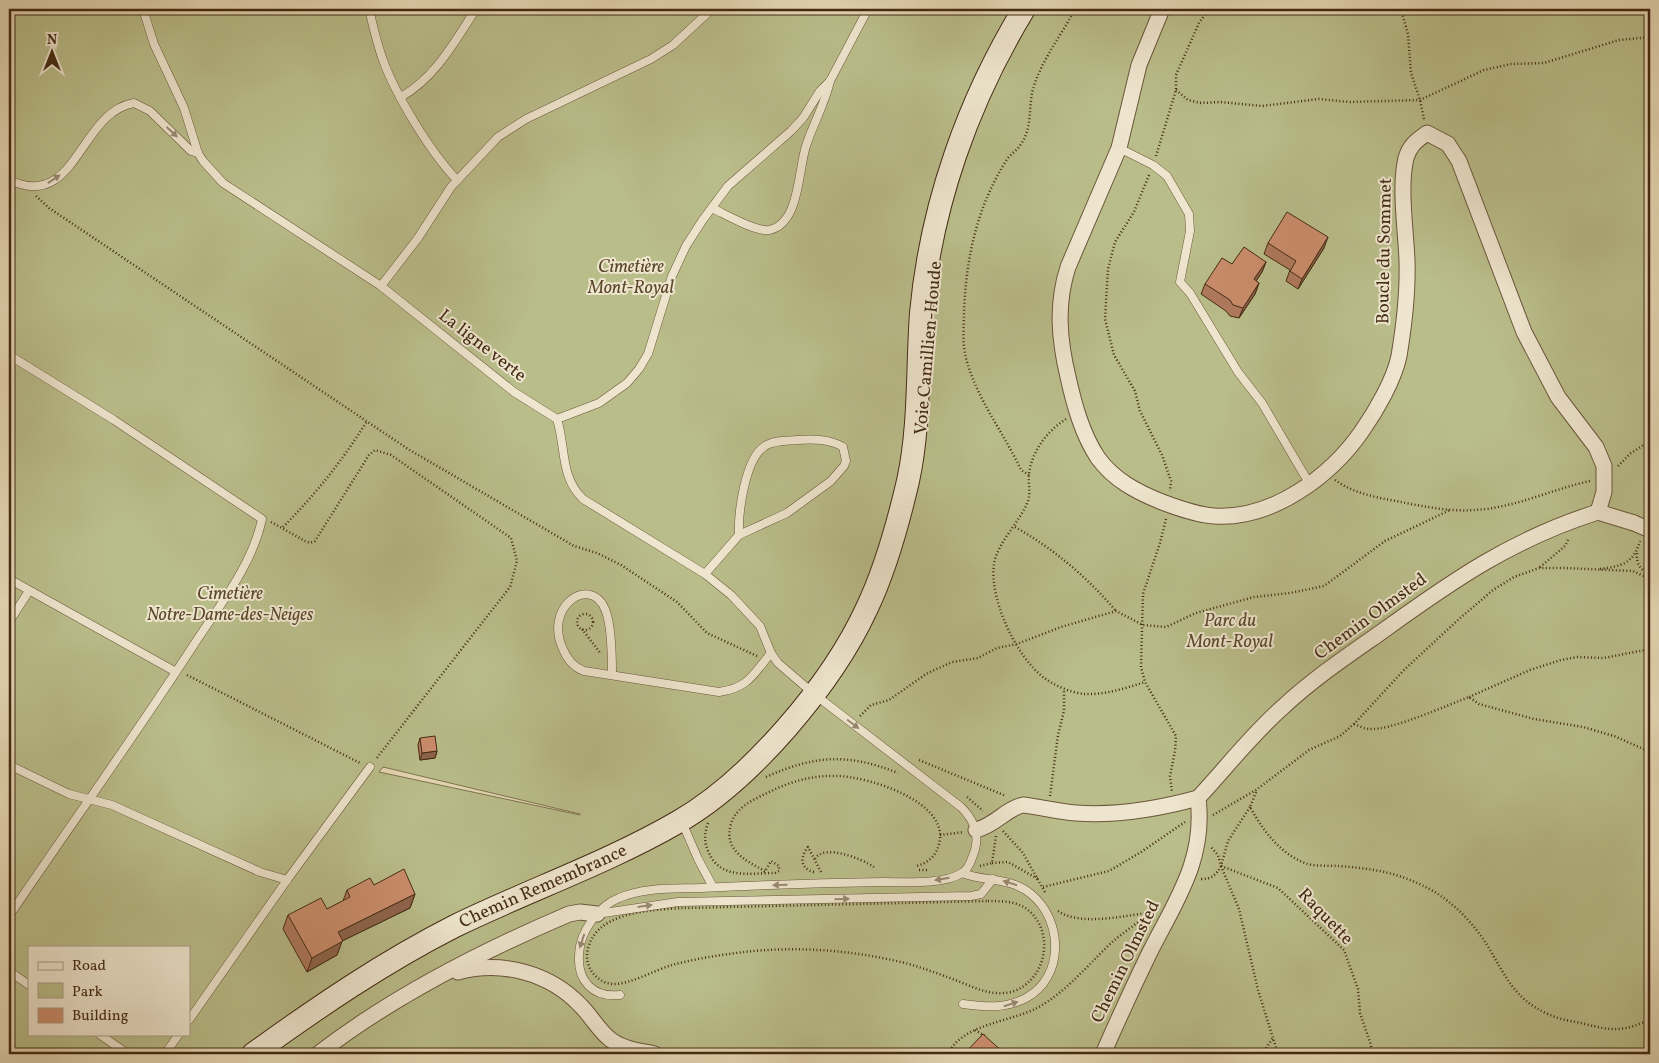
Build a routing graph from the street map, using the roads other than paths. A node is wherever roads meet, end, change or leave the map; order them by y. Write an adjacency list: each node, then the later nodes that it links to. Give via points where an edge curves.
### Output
1 (143, 9): 12 (lane, La ligne verte, via 154,44 184,108)
2 (369, 9): 10 (lane, via 383,62)
3 (476, 9): 10 (lane, via 437,66)
4 (712, 9): 14 (lane, via 673,45 651,59 498,136)
5 (868, 9): 9 (lane)
6 (1024, 9): 26 (street, Voie Camillien-Houde, via 981,90 942,199 924,291 911,466 890,547)
7 (1032, 9): 26 (street, Voie Camillien-Houde, via 986,96 952,188 932,284 922,437 915,479 901,537 886,579)
8 (1162, 9): 11 (street, Boucle du Sommet, via 1139,65)
9 (830, 82): 15 (lane, via 791,131 728,186); 15 (lane, via 806,148 792,208 781,225 768,230 754,228)
10 (401, 97): 14 (lane)
11 (1119, 148): 19 (lane, via 1154,165 1167,176 1189,214 1190,231 1180,282 1262,403); 19 (street, Boucle du Sommet, via 1062,286 1060,324 1063,356 1077,412 1089,442 1107,469 1128,486 1169,504 1212,516 1234,516 1267,507)
12 (198, 153): 13 (lane, one-way to 12, via 30,187 46,185 57,178 70,166 100,121 125,104 142,105 191,151); 16 (lane, La ligne verte, via 212,171 241,196)
13 (9, 180)
14 (457, 180): 16 (lane)
15 (712, 208): 18 (lane, via 686,246 672,276 650,347 639,369 627,383 599,404)
16 (381, 286): 18 (lane, La ligne verte, via 514,392)
17 (9, 355): 29 (lane, via 114,420 262,519 242,571)
18 (557, 419): 23 (lane, via 567,476 573,490)
19 (1309, 483): 20 (street, Boucle du Sommet, via 1350,447 1363,430 1381,400 1398,360 1407,265 1406,160 1412,144 1426,133 1448,144 1459,161 1524,332 1558,397 1596,447 1604,466 1604,492)
20 (1598, 512): 22 (street, bridge, via 1634,524); 34 (street, Chemin Olmsted, via 1570,520 1462,574 1327,671 1267,723)
21 (738, 535): 21 (lane, via 786,513 831,481 846,461 843,448 835,442 802,440 776,441 758,451 752,460 744,490); 23 (lane)
22 (1646, 535)
23 (705, 574): 28 (lane, via 760,626)
24 (9, 579): 25 (lane)
25 (28, 591): 27 (lane); 29 (lane)
26 (868, 606): 31 (street, Voie Camillien-Houde)
27 (9, 622)
28 (768, 657): 30 (lane, via 747,683 736,690 719,692); 31 (lane)
29 (176, 672): 35 (lane)
30 (612, 674): 30 (lane, via 578,668 565,655 557,632 560,612 565,604 583,595 596,597 602,603 607,618)
31 (814, 694): 36 (street, Chemin Remembrance, via 759,758 720,794); 37 (lane, one-way to 37, via 961,807 971,820)
32 (9, 765): 35 (lane)
33 (370, 767): 40 (lane)
34 (1198, 798): 37 (street, via 1112,813 1077,814 1023,805 1015,807 996,823); 57 (street, Chemin Olmsted, via 1200,828 1187,880)
35 (88, 800): 40 (lane, via 112,805 260,872); 43 (lane)
36 (681, 820): 41 (lane); 54 (street, Chemin Remembrance, via 622,852 451,929 375,970)
37 (968, 831): 38 (lane, via 977,838 973,856)
38 (962, 873): 39 (lane); 41 (lane, one-way to 41, via 924,882)
39 (993, 879): 42 (lane, one-way to 39, via 678,902 971,896 981,894); 48 (lane, one-way to 39, via 991,1008 1018,1002 1036,991 1052,970 1055,937 1043,907 1023,888)
40 (287, 880): 49 (lane)
41 (713, 887): 42 (lane, via 629,894 610,902)
42 (597, 914): 45 (street, via 569,914 507,941); 47 (lane, one-way to 47, via 582,941 580,969 588,984 600,994)
43 (9, 916)
44 (9, 971): 46 (lane)
45 (438, 978): 55 (street, via 346,1032); 56 (street, via 487,967 507,968 536,976 573,998 612,1041)
46 (28, 984)
47 (620, 995)
48 (963, 1004)
49 (190, 1019)
50 (102, 1036): 52 (lane)
51 (178, 1036): 53 (lane)
52 (128, 1054)
53 (165, 1054)
54 (253, 1054)
55 (318, 1054)
56 (655, 1054)
57 (1103, 1054)

